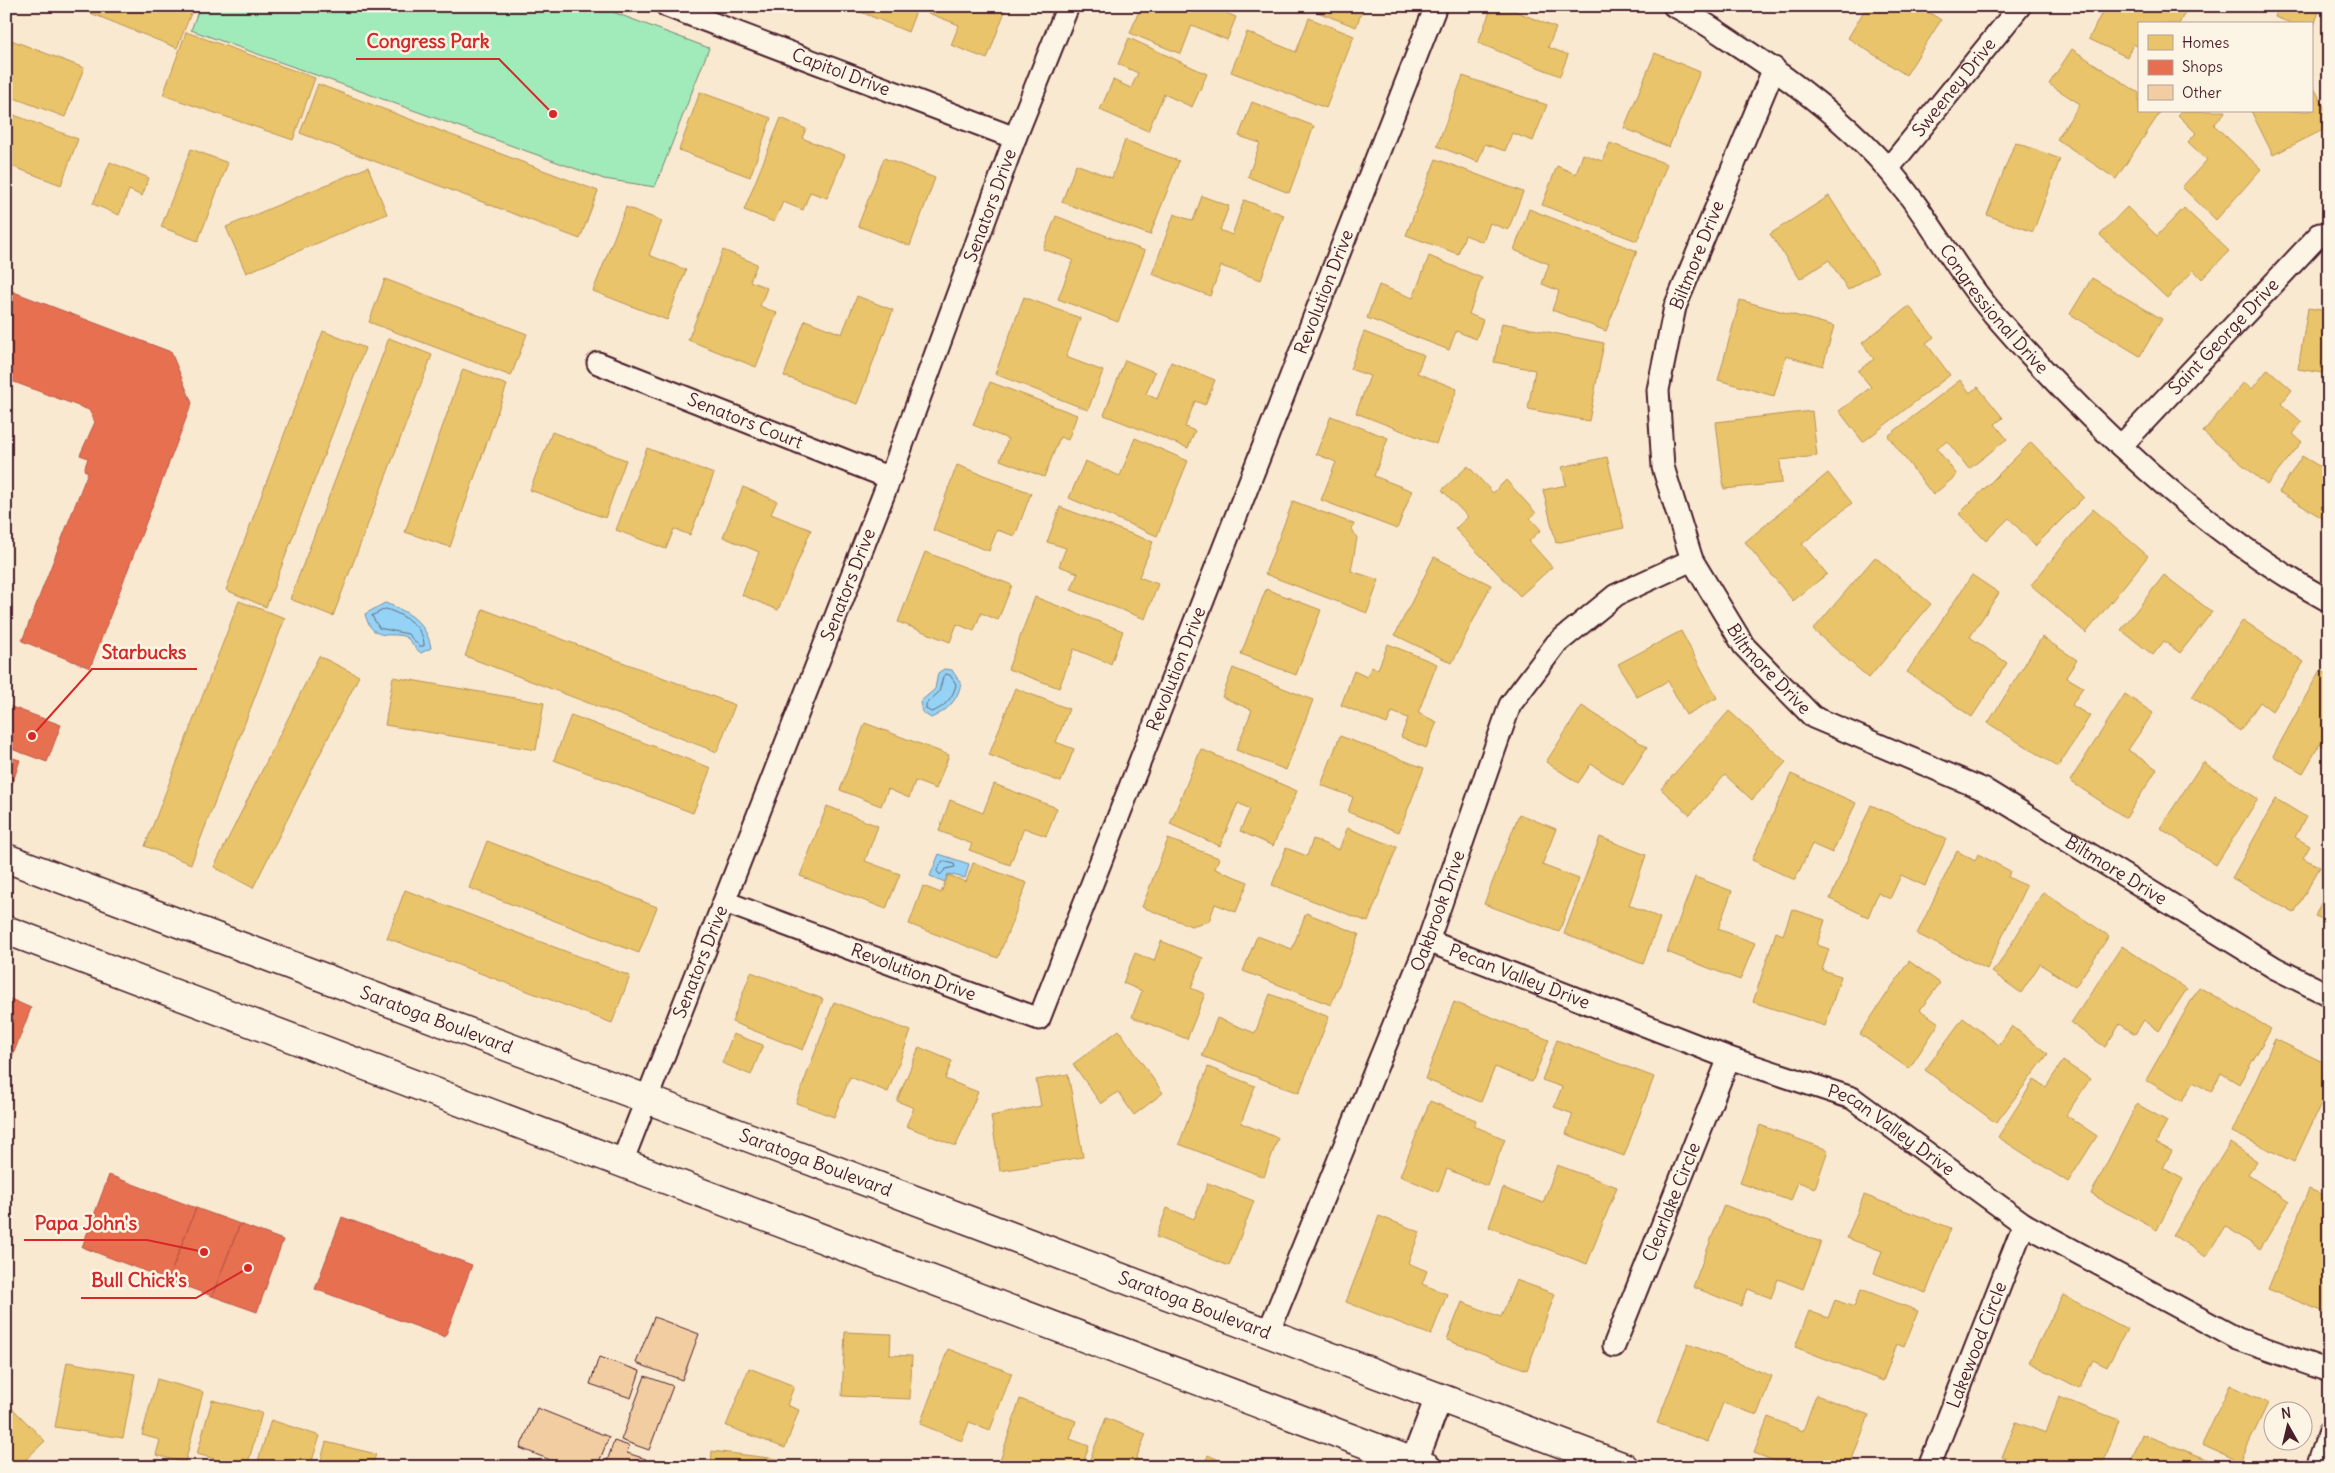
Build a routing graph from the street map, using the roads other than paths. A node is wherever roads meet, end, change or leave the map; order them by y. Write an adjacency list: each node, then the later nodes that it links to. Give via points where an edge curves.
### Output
1 (667, 6): 7 (street, Capitol Drive)
2 (1068, 6): 7 (street, Senators Drive)
3 (1436, 6): 16 (street, Revolution Drive, via 1039,1019)
4 (1674, 6): 6 (street, Congressional Drive)
5 (2020, 6): 8 (street, Sweeney Drive)
6 (1774, 68): 8 (street, Congressional Drive, via 1837,117); 13 (street, Biltmore Drive, via 1675,307 1658,390 1663,467)
7 (1015, 138): 12 (street, Senators Drive)
8 (1888, 169): 11 (street, Congressional Drive, via 1989,308)
9 (2329, 237): 11 (street, Saint George Drive, via 2320,234)
10 (598, 363): 12 (street, Senators Court)
11 (2121, 446): 14 (street, Congressional Drive, via 2219,531)
12 (890, 478): 16 (street, Senators Drive)
13 (1692, 560): 18 (street, Oakbrook Drive, via 1616,595 1556,644 1510,705); 19 (street, Biltmore Drive, via 1744,646 1813,716 1985,790 2275,968)
14 (2329, 601)
15 (6, 858): 21 (main road, Saratoga Boulevard)
16 (725, 902): 21 (street, Senators Drive)
17 (6, 930): 22 (main road)
18 (1428, 940): 20 (street, Pecan Valley Drive); 24 (street, Oakbrook Drive)
19 (2329, 995)
20 (1729, 1058): 23 (street, Pecan Valley Drive, via 1852,1098); 25 (street, Clearlake Circle)
21 (647, 1099): 22 (street, Senators Drive); 24 (main road, Saratoga Boulevard)
22 (622, 1162): 29 (main road)
23 (2024, 1224): 26 (street, Pecan Valley Drive, via 2238,1339); 31 (street, Lakewood Circle)
24 (1268, 1334): 27 (main road, Saratoga Boulevard)
25 (1614, 1346)
26 (2329, 1371)
27 (1439, 1397): 29 (street); 30 (main road, Saratoga Boulevard)
28 (2329, 1432): 32 (street)
29 (1417, 1465)
30 (1624, 1467)
31 (1929, 1467)
32 (2317, 1467)

